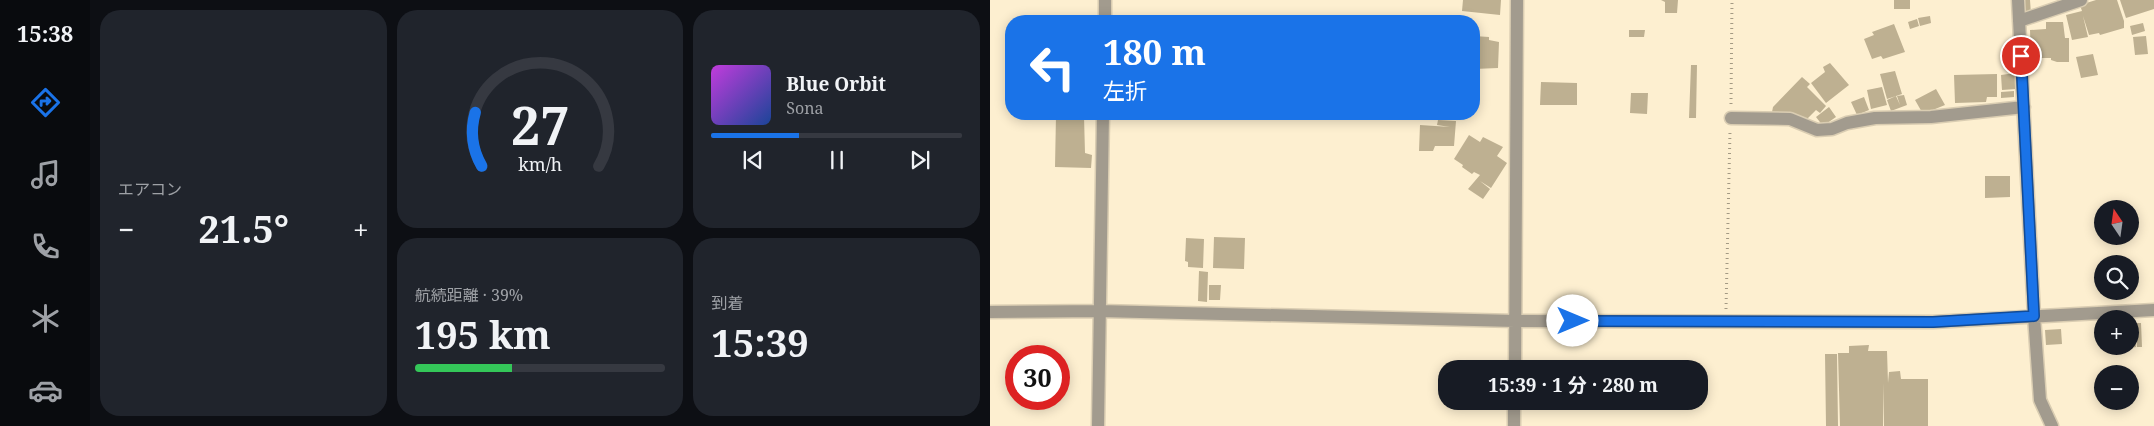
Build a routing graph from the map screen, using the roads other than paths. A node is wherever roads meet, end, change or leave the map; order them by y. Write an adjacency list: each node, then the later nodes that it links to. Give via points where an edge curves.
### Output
1 (1105, 0): 5 (street)
2 (1517, 0): 14 (street)
3 (2018, 0): 6 (street)
4 (2081, 0): 6 (street)
5 (1105, 15)
6 (2019, 21): 7 (street)
7 (2024, 107): 8 (street, via 1931,117 1875,118 1817,130 1790,119); 13 (street)
8 (1731, 118)
9 (1103, 120): 12 (street)
10 (2154, 310): 13 (street)
11 (990, 312): 12 (street)
12 (1100, 312): 14 (street); 17 (street)
13 (2034, 316): 14 (street, via 1933,322); 19 (street, via 2040,400)
14 (1515, 321): 15 (street)
15 (1515, 360)
16 (1514, 410): 18 (street)
17 (1098, 426)
18 (1514, 426)
19 (2052, 426)

